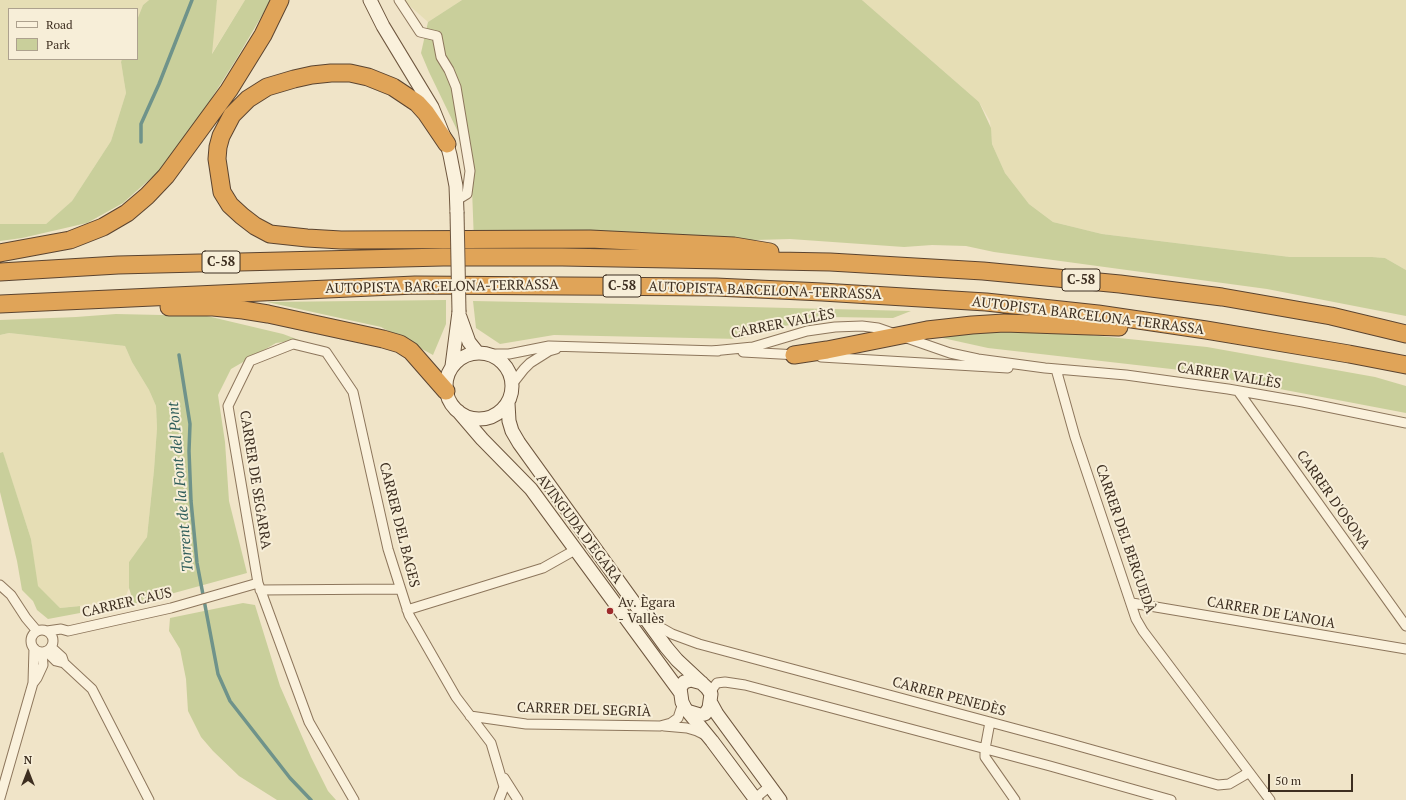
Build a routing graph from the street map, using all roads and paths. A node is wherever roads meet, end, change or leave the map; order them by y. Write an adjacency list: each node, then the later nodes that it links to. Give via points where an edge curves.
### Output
1 (280, 0): 6 (highway, via 229,90 166,176 147,196 127,213 103,227 70,240)
2 (370, 0): 4 (street, via 432,107)
3 (399, 0): 5 (street, via 420,32 437,36 441,57 456,87 470,171 467,194)
4 (447, 144): 5 (street); 7 (highway, via 426,113 393,87 368,77 350,73 331,73 300,77 267,87 248,100 232,115 221,136 217,159 222,192 230,205 254,226 270,234 341,240 590,239 734,246)
5 (457, 206): 11 (street, bridge)
6 (0, 252)
7 (830, 262): 8 (highway, AUTOPISTA BARCELONA-TERRASSA / C-58, via 443,257 126,265); 13 (highway, AUTOPISTA BARCELONA-TERRASSA / C-58, via 983,271 1120,284 1222,297 1331,316)
8 (0, 272)
9 (37, 302): 10 (highway, AUTOPISTA BARCELONA-TERRASSA / C-58); 12 (highway, AUTOPISTA BARCELONA-TERRASSA / C-58, via 414,285 716,287 986,302 1098,314); 25 (highway, via 126,308 205,307 243,310 383,339 400,344 411,351)
10 (0, 304)
11 (459, 312): 18 (street, via 469,342); 21 (street)
12 (1206, 330): 14 (highway, via 1004,323); 20 (highway, AUTOPISTA BARCELONA-TERRASSA / C-58)
13 (1406, 334)
14 (901, 335): 17 (street, CARRER VALLÈS, via 862,326 835,327 753,347); 19 (highway); 22 (street, CARRER VALLÈS, via 950,353)
15 (293, 344): 32 (street, CARRER DE SEGARRA, via 250,361 228,406); 33 (street, CARRER DEL BAGES, via 326,352 353,392 388,549)
16 (569, 346): 17 (street, CARRER VALLÈS); 18 (street, CARRER VALLÈS, via 544,347 509,354); 24 (street, CARRER VALLÈS, via 539,356)
17 (712, 350): 19 (street, CARRER VALLÈS)
18 (483, 353): 21 (street, via 466,355); 24 (street, via 495,356 504,363)
19 (794, 355): 22 (street, CARRER VALLÈS, via 1017,369)
20 (1406, 365)
21 (452, 366): 25 (street, via 447,376)
22 (1045, 368): 23 (street, CARRER VALLÈS)
23 (1056, 369): 26 (street, CARRER VALLÈS, via 1126,375); 34 (street, CARRER DEL BERGUEDÀ, via 1075,437)
24 (513, 383): 27 (street)
25 (446, 391): 28 (street, via 450,402)
26 (1238, 391): 29 (street, CARRER VALLÈS); 37 (street, CARRER D'OSONA)
27 (508, 403): 28 (street, via 490,418 468,417); 36 (street, AVINGUDA D'EGARA, via 509,421 519,443)
28 (458, 411): 30 (street, AVINGUDA D'EGARA, via 530,489)
29 (1406, 423)
30 (575, 550): 35 (street, via 543,568); 45 (street, AVINGUDA D'EGARA)
31 (0, 585): 39 (street, via 12,595)
32 (259, 587): 33 (street); 38 (street, CARRER CAUS, via 238,588 171,608); 58 (street, CARRER DE SEGARRA, via 309,722)
33 (400, 589): 35 (street, CARRER DEL BAGES)
34 (1132, 603): 42 (street, CARRER DE L'ANOIA); 53 (street, CARRER DEL BERGUEDÀ, via 1136,619 1143,631)
35 (407, 610): 46 (street, CARRER DEL BAGES, via 456,697)
36 (644, 617): 43 (street, AVINGUDA D'EGARA, via 677,660); 47 (street, CARRER PENEDÈS, via 672,634 699,644)
37 (1406, 626)
38 (68, 630): 40 (street, CARRER CAUS); 41 (street, CARRER CAUS)
39 (37, 631): 40 (street); 41 (street, via 31,639 32,644)
40 (47, 631): 41 (street, via 52,635)
41 (45, 648): 55 (street); 57 (street, via 62,656 64,663 92,689)
42 (1406, 649)
43 (702, 683): 44 (street, AVINGUDA D'EGARA); 45 (street, via 686,680 680,688)
44 (711, 698): 45 (street, via 705,714); 51 (street, via 717,683 745,685); 54 (street, AVINGUDA D'EGARA, via 717,714)
45 (689, 708): 48 (street, CARRER DEL SEGRIÀ, via 682,706 678,718); 49 (street, CARRER DEL SEGRIÀ); 50 (street, AVINGUDA D'EGARA)
46 (470, 716): 48 (street, CARRER DEL SEGRIÀ, via 526,724); 52 (street, CARRER DEL BAGES, via 491,743)
47 (990, 722): 51 (street); 53 (street, CARRER PENEDÈS, via 1218,785 1229,784)
48 (660, 726): 49 (street)
49 (671, 727): 50 (street, CARRER DEL SEGRIÀ, via 698,731)
50 (709, 737): 56 (street, AVINGUDA D'EGARA)
51 (985, 749): 62 (street, via 985,757 989,764); 63 (street)
52 (499, 770): 59 (street, CARRER DEL BAGES, via 504,787); 60 (street, CARRER DEL BAGES)
53 (1248, 773): 64 (street, CARRER DEL BERGUEDÀ)
54 (770, 786): 56 (street); 61 (street, AVINGUDA D'EGARA)
55 (0, 798)
56 (754, 799)
57 (149, 800)
58 (354, 800)
59 (499, 800)
60 (518, 800)
61 (780, 800)
62 (1015, 800)
63 (1171, 800)
64 (1270, 800)

